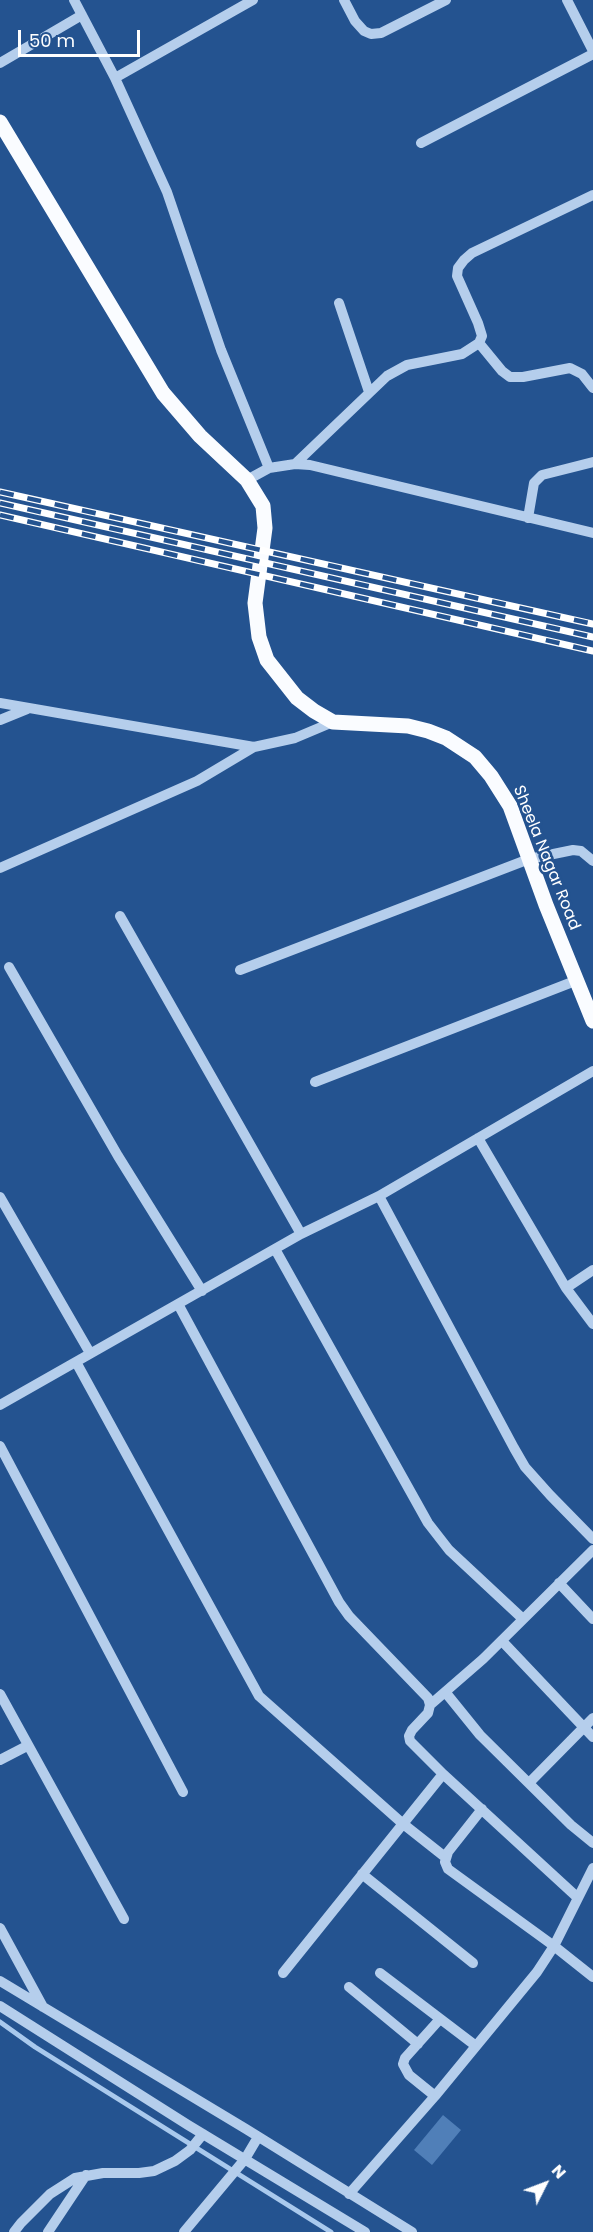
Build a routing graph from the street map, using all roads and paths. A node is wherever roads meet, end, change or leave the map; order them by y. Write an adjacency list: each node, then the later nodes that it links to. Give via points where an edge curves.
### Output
1 (74, 0): 6 (street)
2 (253, 0): 9 (street)
3 (344, 0): 4 (street, via 360,26 371,34 381,33)
4 (446, 0)
5 (567, 0): 7 (street)
6 (82, 15): 8 (street); 9 (street)
7 (593, 52): 12 (street)
8 (0, 63)
9 (115, 78): 20 (street, via 183,232 221,350)
10 (0, 122): 11 (main road)
11 (5, 141): 21 (main road, via 163,393 200,436)
12 (421, 142)
13 (593, 195): 15 (street, via 464,260 457,276 478,323 482,336)
14 (339, 303): 17 (street)
15 (479, 343): 16 (street, via 510,376 570,368 582,374); 17 (street, via 462,354 407,365)
16 (593, 388)
17 (369, 392): 19 (street)
18 (593, 462): 22 (street, via 542,475 534,483)
19 (295, 464): 20 (street); 22 (street)
20 (269, 468): 21 (street)
21 (247, 480): 27 (main road, via 263,506 265,528 255,603 264,652 297,698)
22 (528, 518): 23 (street)
23 (593, 533)
24 (0, 703): 25 (street)
25 (27, 709): 26 (street); 28 (street)
26 (0, 720)
27 (333, 722): 28 (street, Sheela Nagar Road, via 295,738); 29 (main road, Sheela Nagar Road, via 408,726 460,746 475,757 503,792)
28 (254, 747): 31 (street, Sheela Nagar Road, via 197,782)
29 (529, 859): 30 (street, via 573,850); 34 (street); 35 (main road, Sheela Nagar Road)
30 (593, 861)
31 (0, 868)
32 (120, 916): 42 (street)
33 (9, 967): 46 (street, via 118,1156)
34 (240, 970)
35 (575, 981): 36 (main road, Sheela Nagar Road); 38 (street)
36 (593, 1021)
37 (593, 1071): 39 (street)
38 (315, 1082)
39 (478, 1138): 40 (street); 45 (street)
40 (379, 1196): 42 (street); 53 (street, via 514,1449 537,1481)
41 (0, 1197): 49 (street)
42 (301, 1234): 43 (street)
43 (275, 1249): 46 (street); 56 (street, via 428,1523 449,1550)
44 (593, 1270): 45 (street)
45 (567, 1288): 48 (street)
46 (202, 1291): 47 (street)
47 (178, 1304): 49 (street); 61 (street, via 339,1602 428,1698)
48 (593, 1324)
49 (90, 1353): 50 (street)
50 (76, 1362): 51 (street); 71 (street, via 259,1696)
51 (0, 1405)
52 (0, 1446): 69 (street)
53 (593, 1539)
54 (593, 1550): 55 (street)
55 (559, 1583): 56 (street); 57 (street)
56 (523, 1619): 58 (street)
57 (593, 1619)
58 (502, 1641): 59 (street); 63 (street)
59 (446, 1693): 61 (street); 68 (street, via 470,1725)
60 (0, 1694): 65 (street)
61 (430, 1705): 67 (street, via 409,1736)
62 (593, 1718): 63 (street)
63 (584, 1727): 64 (street); 68 (street)
64 (593, 1737)
65 (27, 1746): 66 (street); 77 (street)
66 (0, 1760)
67 (443, 1774): 70 (street); 71 (street)
68 (529, 1783): 72 (street)
69 (183, 1792)
70 (482, 1809): 73 (street); 76 (street)
71 (402, 1823): 73 (street); 75 (street)
72 (593, 1843)
73 (445, 1857): 79 (street, via 448,1869)
74 (593, 1869): 76 (street)
75 (362, 1874): 80 (street); 81 (street)
76 (578, 1898): 79 (street)
77 (124, 1919)
78 (0, 1928): 87 (street)
79 (554, 1946): 83 (street); 90 (street)
80 (473, 1963)
81 (283, 1973)
82 (380, 1973): 88 (street)
83 (593, 1977)
84 (0, 1981): 87 (street)
85 (349, 1987): 89 (street)
86 (0, 2006): 92 (street)
87 (43, 2008): 93 (street)
88 (440, 2019): 89 (street); 90 (street)
89 (418, 2044): 91 (street, via 405,2058 404,2069)
90 (476, 2046): 91 (street)
91 (435, 2096): 96 (street)
92 (201, 2137): 94 (street); 95 (street, via 175,2161 154,2171)
93 (258, 2137): 94 (street); 96 (street)
94 (239, 2166): 99 (street); 100 (street)
95 (86, 2175): 97 (street, via 50,2194); 98 (street)
96 (349, 2194): 101 (street)
97 (14, 2232)
98 (48, 2232)
99 (184, 2232)
100 (365, 2232)
101 (412, 2232)

